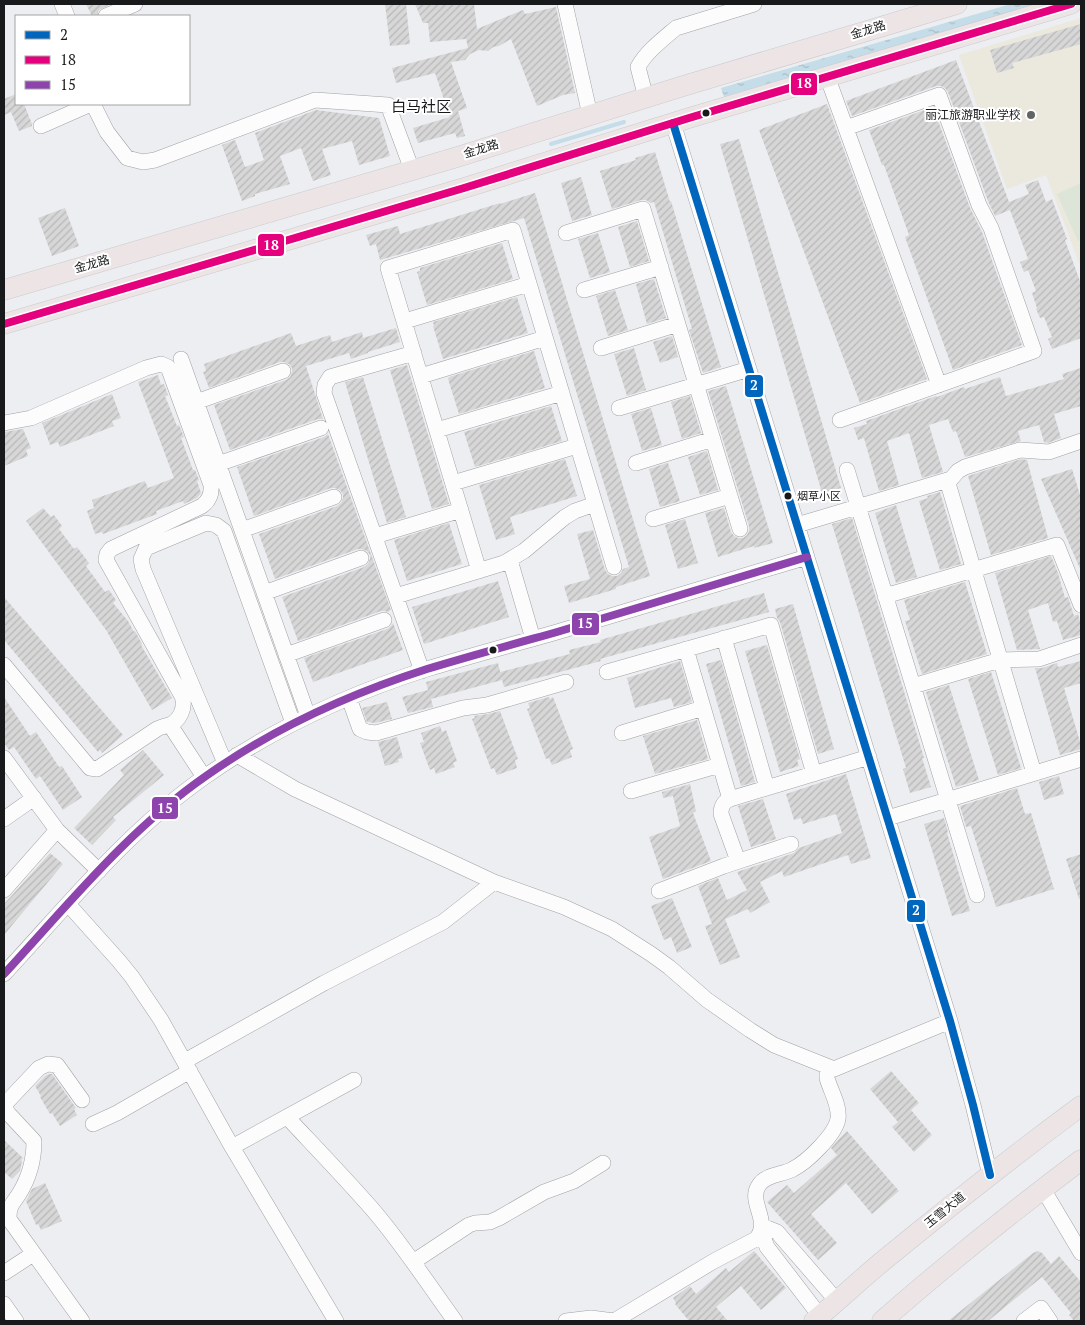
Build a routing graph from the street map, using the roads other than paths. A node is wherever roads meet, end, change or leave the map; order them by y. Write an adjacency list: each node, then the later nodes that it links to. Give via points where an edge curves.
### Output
1 (135, 4): 6 (street)
2 (564, 4): 11 (street)
3 (754, 4): 8 (street, via 676,28 666,36 638,67)
4 (1070, 4): 7 (main road)
5 (945, 5): 8 (main road, 金龙路)
6 (108, 15)
7 (828, 76): 12 (main road); 14 (street)
8 (646, 98): 11 (main road, 金龙路)
9 (90, 105): 13 (street)
10 (93, 105): 15 (street, via 127,158 143,162 315,100 388,105)
11 (590, 115): 15 (main road, 金龙路)
12 (673, 123): 22 (main road); 28 (street)
13 (41, 126)
14 (846, 128): 32 (street); 32 (street, via 939,95 978,205 990,228 1034,351)
15 (412, 170): 19 (main road, 金龙路)
16 (566, 233): 17 (street, via 643,209)
17 (661, 267): 20 (street); 23 (street)
18 (529, 284): 21 (street); 21 (street, via 513,230 388,268); 24 (street)
19 (4, 290)
20 (584, 290)
21 (404, 321): 26 (street)
22 (4, 324)
23 (678, 324): 25 (street); 31 (street)
24 (545, 338): 30 (street); 33 (street)
25 (601, 348)
26 (414, 353): 30 (street); 57 (street, via 330,377 324,389)
27 (181, 359): 34 (street)
28 (749, 369): 31 (street); 54 (street)
29 (283, 371): 34 (street)
30 (421, 376): 39 (street)
31 (696, 385): 35 (street); 40 (street)
32 (939, 385): 36 (street)
33 (562, 393): 39 (street); 42 (street)
34 (196, 402): 44 (street)
35 (619, 408)
36 (840, 420)
37 (4, 423): 84 (street, via 31,418 146,368 161,364 168,367 210,485 210,495 202,506 111,549 106,560 183,700 178,719)
38 (321, 428): 44 (street)
39 (437, 430): 47 (street)
40 (713, 439): 43 (street); 48 (street)
41 (1081, 441): 46 (street, via 1049,452 1020,450 965,467)
42 (578, 446): 47 (street); 50 (street)
43 (636, 463)
44 (218, 464): 56 (street)
45 (847, 470): 51 (street)
46 (947, 480): 51 (street); 62 (street)
47 (453, 483): 52 (street)
48 (730, 496): 53 (street); 55 (street)
49 (334, 497): 56 (street)
50 (595, 504): 60 (street, via 575,511); 61 (street)
51 (858, 506): 54 (street); 66 (street)
52 (461, 510): 57 (street); 63 (street)
53 (653, 519)
54 (797, 525): 58 (street)
55 (740, 529)
56 (242, 530): 64 (street)
57 (375, 536): 65 (street)
58 (807, 557): 70 (street); 86 (street)
59 (361, 558): 64 (street)
60 (510, 560): 63 (street); 70 (street)
61 (614, 567)
62 (974, 569): 66 (street); 67 (street, via 1056,545); 74 (street)
63 (479, 571): 65 (street)
64 (264, 593): 73 (street)
65 (396, 596): 76 (street)
66 (885, 596): 79 (street)
67 (1081, 604)
68 (384, 620): 73 (street)
69 (724, 638): 72 (street); 92 (street, via 771,625); 94 (street)
70 (533, 639): 76 (street)
71 (1081, 646): 74 (street, via 1039,658)
72 (686, 649): 77 (street); 81 (street)
73 (286, 655): 82 (street)
74 (1000, 660): 79 (street); 91 (street)
75 (4, 665): 84 (street, via 90,768 97,769 157,729)
76 (422, 671): 80 (street)
77 (608, 672)
78 (566, 682): 80 (street, via 376,733 360,729)
79 (913, 686): 98 (street)
80 (349, 698): 82 (street)
81 (703, 708): 85 (street); 90 (street)
82 (308, 716): 83 (street)
83 (293, 723): 88 (street); 88 (street, via 224,531 206,523 146,548 141,560 143,569)
84 (170, 725): 93 (street)
85 (622, 733)
86 (869, 757): 92 (street); 99 (street)
87 (4, 758): 96 (street)
88 (231, 759): 93 (street); 105 (street)
89 (1081, 760): 91 (street)
90 (720, 765): 95 (street); 97 (street)
91 (1034, 773): 98 (street)
92 (814, 774): 94 (street)
93 (204, 777): 104 (street, via 148,822)
94 (768, 788): 97 (street)
95 (631, 791)
96 (34, 798): 100 (street); 101 (street)
97 (730, 799): 103 (street, via 724,802 721,814)
98 (948, 800): 99 (street); 108 (street)
99 (888, 818): 111 (street)
100 (4, 819)
101 (57, 830): 104 (street); 106 (street)
102 (791, 844): 103 (street)
103 (738, 861): 107 (street)
104 (99, 871): 109 (street)
105 (494, 882): 112 (street, via 443,922 324,983); 113 (street, via 564,907 612,929 669,967 706,1000 750,1030 774,1045)
106 (4, 890)
107 (659, 892)
108 (977, 895)
109 (68, 904): 110 (street); 112 (street, via 132,977)
110 (4, 974)
111 (950, 1021): 113 (street, via 834,1069); 122 (street)
112 (187, 1066): 118 (street, via 117,1113); 119 (street)
113 (827, 1067): 125 (street, via 838,1118 828,1139 816,1152 794,1169 770,1177 759,1185 755,1197)
114 (354, 1080): 117 (street)
115 (82, 1100): 124 (street, via 57,1065 48,1064 39,1068 6,1104 7,1112 34,1141 32,1165)
116 (1081, 1106): 122 (main road, 玉雪大道)
117 (287, 1117): 119 (street); 128 (street, via 373,1210)
118 (92, 1124)
119 (232, 1147): 135 (street)
120 (1081, 1160): 123 (main road)
121 (603, 1162): 128 (street, via 574,1181 544,1192 499,1218 469,1225)
122 (990, 1175): 130 (main road, 玉雪大道)
123 (1043, 1190): 126 (street); 139 (main road, via 959,1255)
124 (6, 1220): 127 (street)
125 (761, 1228): 130 (street, via 777,1232); 132 (street, via 767,1247); 138 (street, via 756,1239)
126 (1081, 1253)
127 (33, 1254): 129 (street); 133 (street)
128 (413, 1262): 136 (street)
129 (4, 1273)
130 (837, 1301): 132 (main road, 玉雪大道)
131 (4, 1304): 134 (street)
132 (817, 1319)
133 (79, 1320)
134 (16, 1321)
135 (336, 1321)
136 (455, 1321)
137 (566, 1321): 138 (street, via 591,1318)
138 (614, 1321)
139 (882, 1321)
140 (1024, 1321): 141 (street, via 1041,1308)
141 (1050, 1321)

